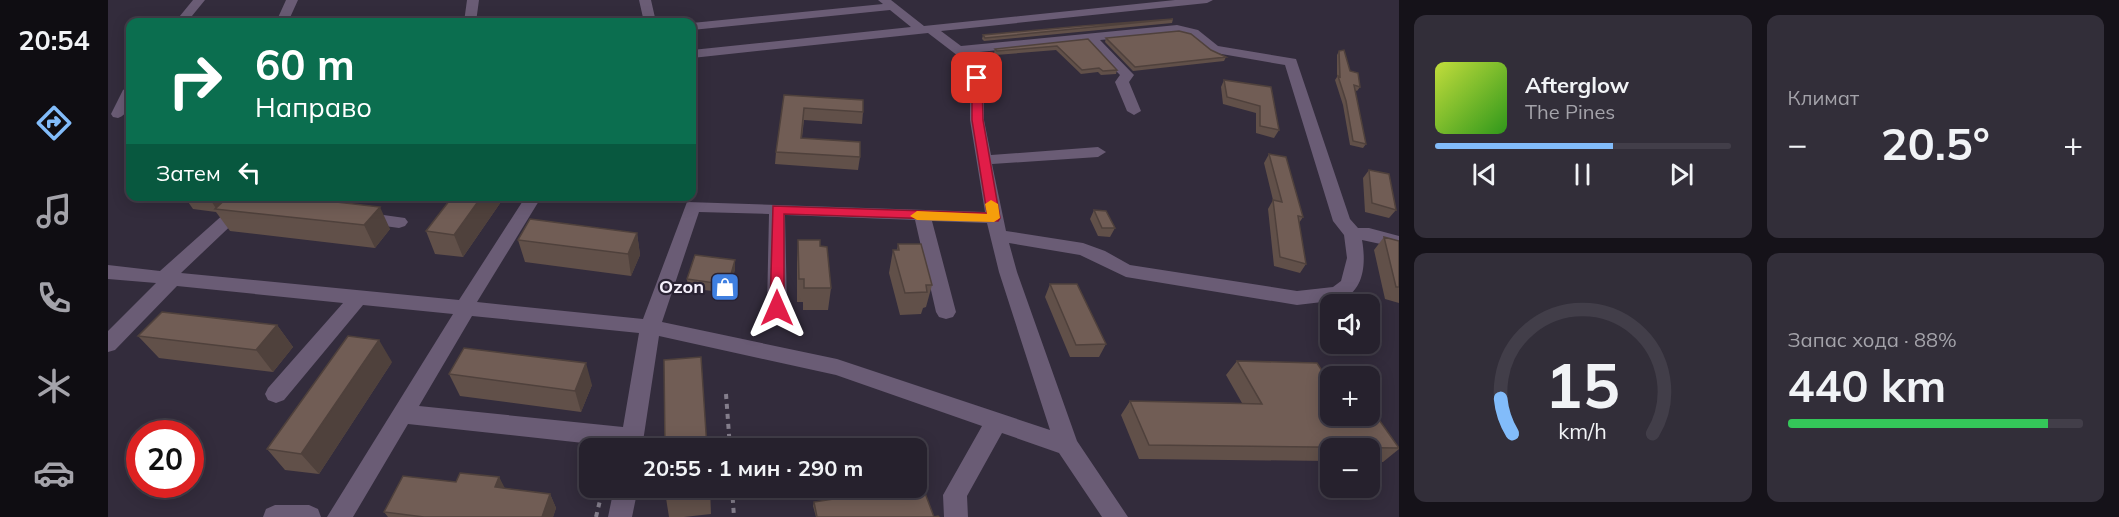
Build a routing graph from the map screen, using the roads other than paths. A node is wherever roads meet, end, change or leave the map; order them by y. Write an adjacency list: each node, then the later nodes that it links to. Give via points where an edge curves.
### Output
1 (199, 0): 10 (street)
2 (291, 0): 11 (street)
3 (473, 0): 12 (street)
4 (645, 0): 13 (street)
5 (836, 0): 8 (street)
6 (1206, 0): 15 (street)
7 (887, 4): 8 (street); 15 (street)
8 (844, 11): 9 (street)
9 (829, 12): 14 (street); 17 (street)
10 (184, 18)
11 (284, 18)
12 (471, 18)
13 (649, 18)
14 (696, 27)
15 (926, 29): 17 (street); 18 (street)
16 (1090, 37): 18 (street); 21 (street, via 1127,75 1122,82); 34 (street, via 1187,30 1214,49 1291,62 1342,221)
17 (846, 38): 19 (street)
18 (960, 50): 24 (street, via 968,57 977,78 977,120)
19 (696, 54)
20 (126, 99): 22 (street)
21 (1134, 111)
22 (119, 114)
23 (1098, 152): 24 (street)
24 (984, 160): 33 (street)
25 (249, 201): 37 (street)
26 (253, 201): 28 (street)
27 (531, 201): 39 (street)
28 (269, 207)
29 (777, 209): 31 (street); 40 (street); 42 (street, via 693,206)
30 (340, 215): 32 (street)
31 (922, 216): 33 (street); 41 (street)
32 (399, 222)
33 (996, 227): 34 (street, via 1083,249 1126,271 1297,298 1339,293 1350,284 1356,258); 49 (street)
34 (1353, 234): 35 (street)
35 (1399, 242)
36 (108, 272): 37 (street)
37 (169, 277): 38 (street); 43 (street)
38 (359, 297): 39 (street); 44 (street)
39 (466, 308): 42 (street); 45 (street)
40 (777, 308)
41 (946, 312)
42 (650, 327): 46 (street, via 837,367); 48 (street)
43 (108, 344)
44 (276, 394)
45 (402, 414): 47 (street); 53 (street)
46 (996, 422): 49 (street); 55 (street, via 956,495)
47 (592, 438)
48 (633, 438)
49 (1067, 446): 56 (street)
50 (624, 498): 54 (street)
51 (274, 517): 52 (street)
52 (309, 517)
53 (339, 517)
54 (620, 517)
55 (956, 517)
56 (1116, 517)

